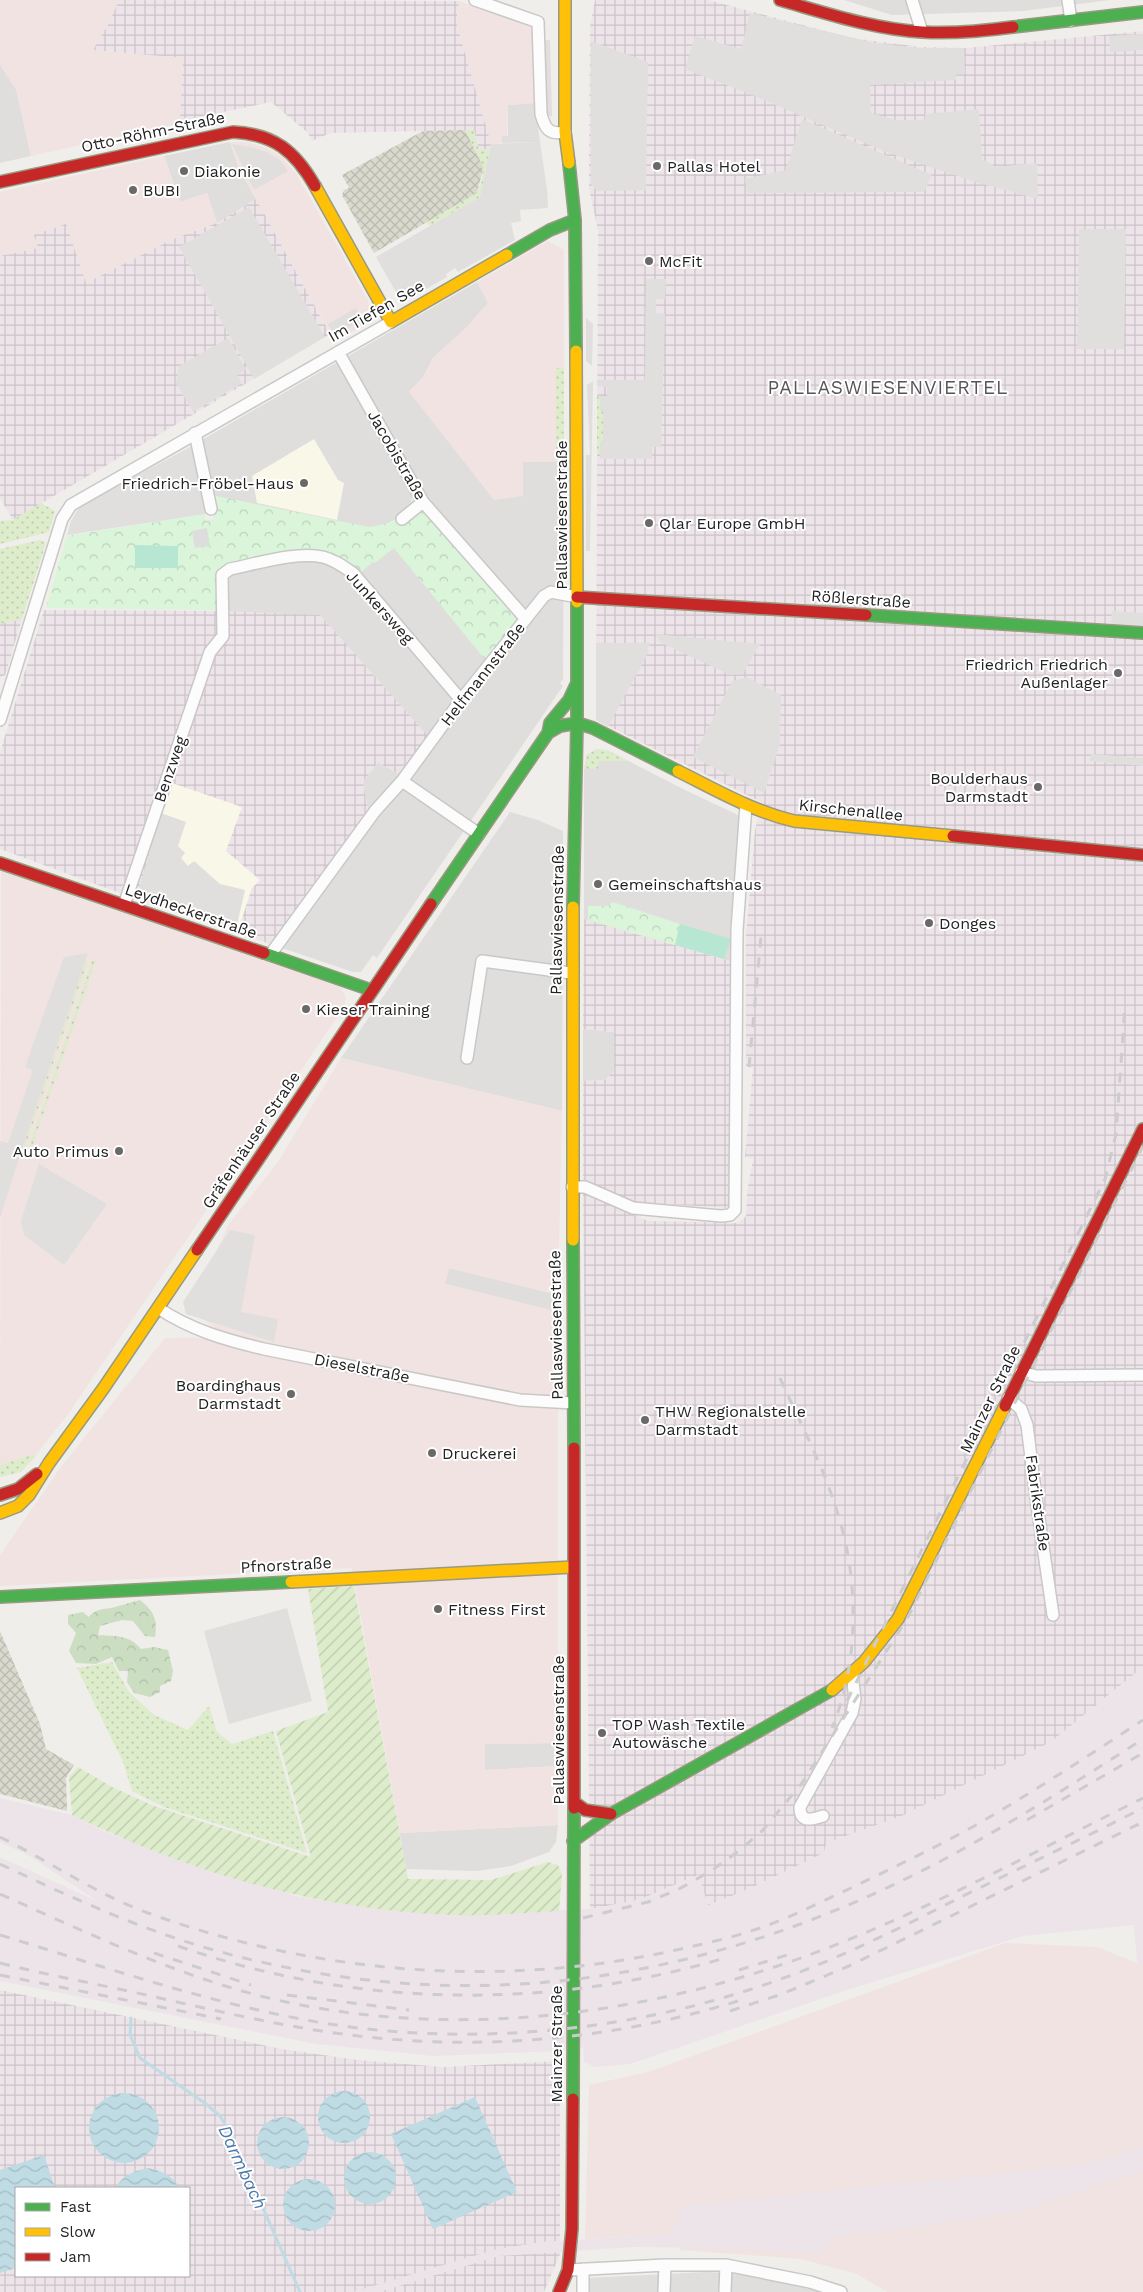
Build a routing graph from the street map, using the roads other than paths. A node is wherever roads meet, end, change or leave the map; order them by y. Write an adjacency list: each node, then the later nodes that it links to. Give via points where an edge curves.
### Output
1 (475, 0): 9 (street, via 538,22 541,114 549,131 555,134)
2 (565, 0): 9 (main road, Pallaswiesenstraße)
3 (780, 0): 8 (main road, via 872,25)
4 (912, 0): 8 (street)
5 (1068, 0): 7 (street)
6 (1143, 12): 7 (main road)
7 (1071, 20): 8 (main road, via 980,31)
8 (922, 32)
9 (565, 132): 11 (main road, Pallaswiesenstraße)
10 (0, 182): 12 (main road, Otto-Röhm-Straße, via 221,133 243,131 267,137 285,146 305,168)
11 (575, 220): 12 (main road, Im Tiefen See, via 550,230); 18 (main road, Pallaswiesenstraße)
12 (390, 322): 13 (street, Im Tiefen See)
13 (338, 352): 14 (street, Im Tiefen See); 15 (street, Jacobistraße)
14 (195, 433): 16 (street); 24 (street, Im Tiefen See, via 79,500 66,511)
15 (423, 502): 17 (street); 19 (street, Jacobistraße)
16 (211, 509)
17 (402, 519)
18 (577, 597): 19 (street, Helfmannstraße, via 549,592); 20 (main road, Rößlerstraße); 22 (main road, Pallaswiesenstraße)
19 (526, 619): 23 (street, Helfmannstraße)
20 (1143, 633)
21 (223, 636): 23 (street, Junkersweg, via 222,575 230,569 298,557 322,557 338,562 354,574); 32 (street, Benzweg, via 210,652)
22 (577, 682): 25 (main road, Pallaswiesenstraße); 26 (main road, Gräfenhäuser Straße, via 569,700 550,723)
23 (461, 700): 27 (street, Helfmannstraße)
24 (0, 720)
25 (577, 723): 26 (main road, via 560,726); 28 (main road, Kirschenallee); 34 (main road, Pallaswiesenstraße)
26 (548, 733): 29 (main road, Gräfenhäuser Straße)
27 (402, 781): 29 (street); 33 (street, Helfmannstraße, via 337,862)
28 (746, 805): 30 (main road, Kirschenallee, via 794,821); 38 (street, via 736,930 735,1210 722,1216 633,1208 585,1187)
29 (479, 834): 35 (main road, Gräfenhäuser Straße)
30 (1143, 855)
31 (0, 863): 32 (main road, Leydheckerstraße)
32 (124, 905): 33 (main road, Leydheckerstraße)
33 (270, 955): 35 (main road, Leydheckerstraße)
34 (571, 973): 36 (street, via 482,961); 38 (main road, Pallaswiesenstraße)
35 (371, 990): 39 (main road, Gräfenhäuser Straße)
36 (468, 1058)
37 (1143, 1129): 40 (main road, Mainzer Straße)
38 (572, 1187): 43 (main road, Pallaswiesenstraße)
39 (158, 1308): 43 (street, Dieselstraße, via 186,1325 226,1340 264,1349 520,1400); 44 (main road, Gräfenhäuser Straße)
40 (1022, 1372): 41 (street, via 1036,1376); 42 (main road, Mainzer Straße)
41 (1143, 1375)
42 (1008, 1398): 49 (street, Fabrikstraße, via 1021,1409 1027,1425); 50 (main road, Mainzer Straße, via 898,1619 880,1647)
43 (573, 1403): 47 (main road, Pallaswiesenstraße)
44 (49, 1463): 45 (main road, Gräfenhäuser Straße, via 18,1489); 46 (main road, Gräfenhäuser Straße, via 24,1501)
45 (0, 1495)
46 (0, 1513)
47 (573, 1567): 48 (main road, Pfnorstraße); 51 (main road, Pallaswiesenstraße)
48 (0, 1597)
49 (1053, 1615)
50 (852, 1675): 52 (main road, Mainzer Straße, via 805,1707); 53 (street, via 855,1699 852,1713 801,1804 801,1815 807,1820)
51 (574, 1802): 52 (main road, via 585,1810); 54 (main road, Pallaswiesenstraße)
52 (611, 1814): 54 (main road, Mainzer Straße)
53 (823, 1816)
54 (573, 1841): 58 (main road, Mainzer Straße, via 572,2229)
55 (665, 2265): 56 (street); 57 (street); 61 (street)
56 (726, 2265): 62 (street); 63 (street, via 810,2282)
57 (583, 2269): 58 (street); 60 (street)
58 (568, 2270): 59 (main road, Mainzer Straße)
59 (559, 2292)
60 (583, 2292)
61 (664, 2292)
62 (725, 2292)
63 (841, 2292)

